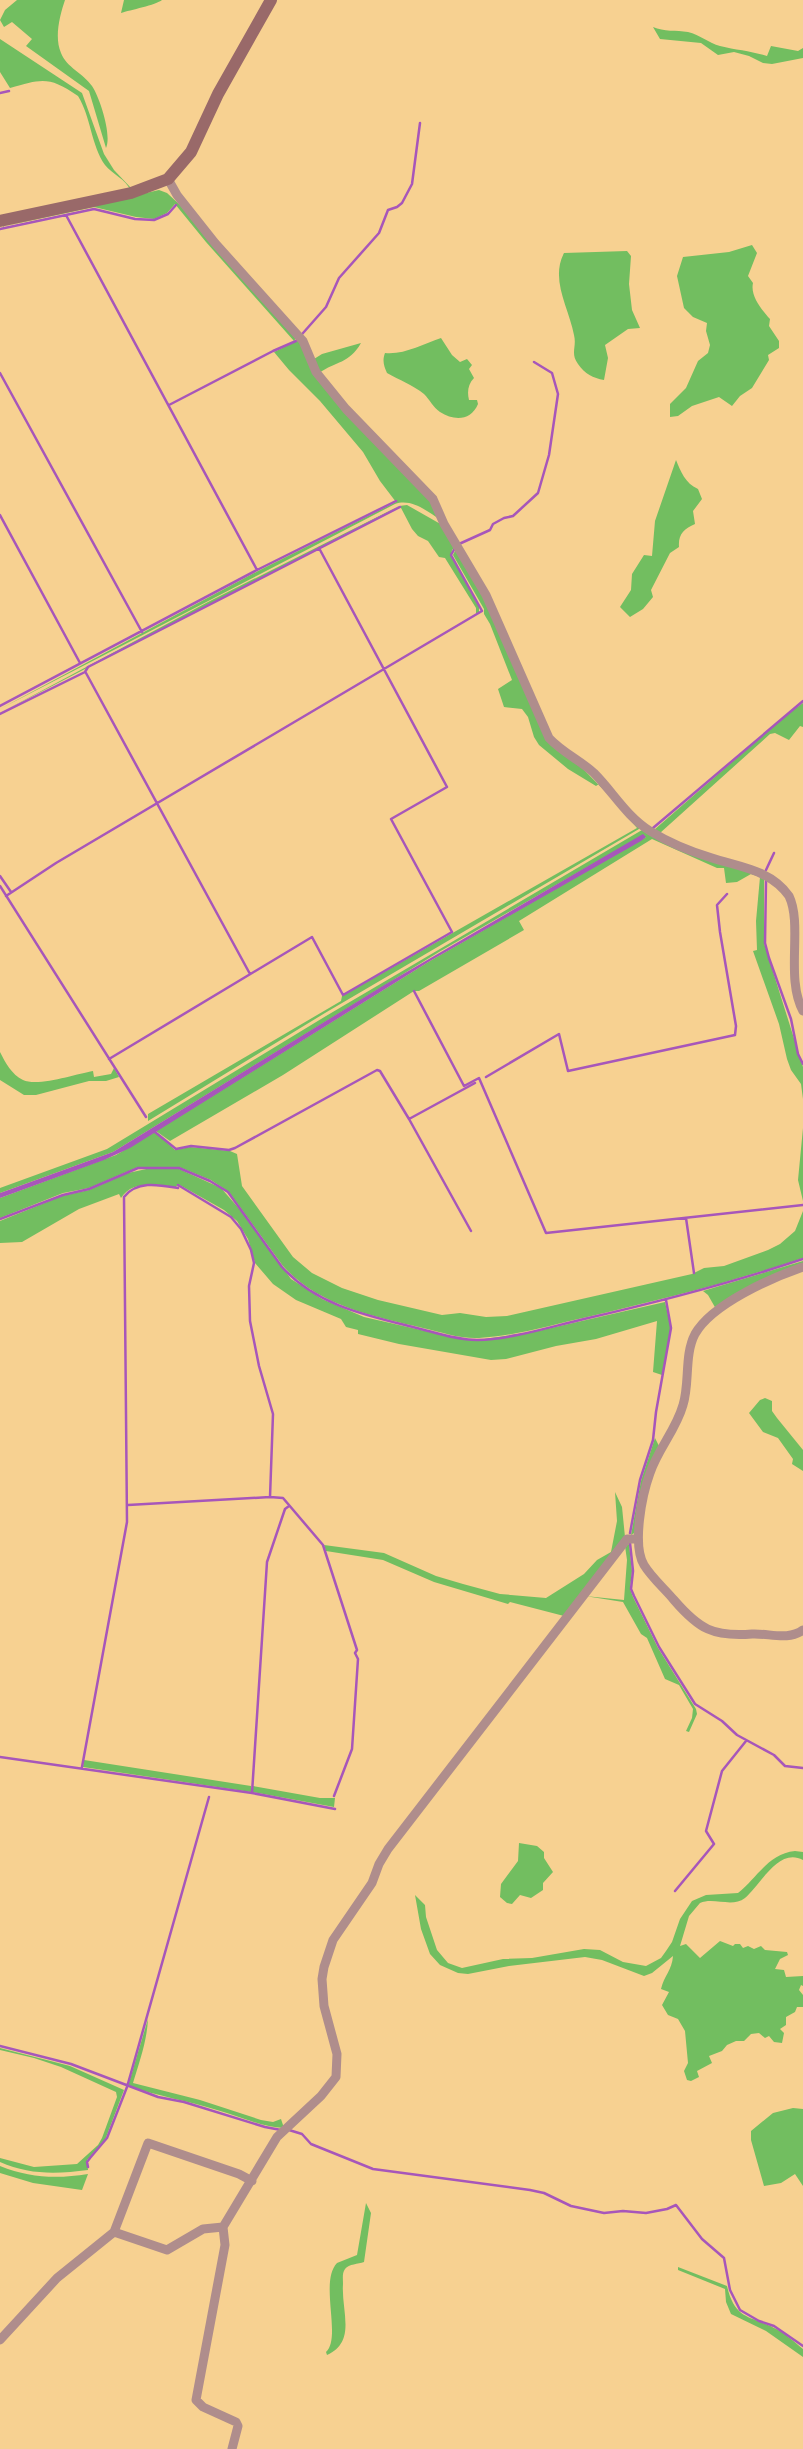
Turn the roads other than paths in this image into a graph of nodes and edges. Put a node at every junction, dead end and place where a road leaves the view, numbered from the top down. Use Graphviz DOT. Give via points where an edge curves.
graph roads {
  1 [pos="271,0"];
  2 [pos="168,179"];
  3 [pos="0,221"];
  4 [pos="803,1011"];
  5 [pos="803,1267"];
  6 [pos="637,1540"];
  7 [pos="803,1630"];
  8 [pos="252,2181"];
  9 [pos="224,2227"];
  10 [pos="114,2232"];
  11 [pos="0,2340"];
  12 [pos="232,2449"];
  1 -- 2 [label="street" via="218,94 191,152"];
  2 -- 3 [label="street" via="131,193"];
  2 -- 4 [label="street" via="177,196 215,242 303,341 316,372 346,410 433,499 486,595 549,738 595,775 648,830 698,853 766,875 789,895 797,915 797,993"];
  5 -- 6 [label="street" via="771,1278 741,1295 715,1314 695,1335 684,1405 650,1474"];
  6 -- 7 [label="street" via="644,1565 701,1627 731,1635 788,1636"];
  6 -- 8 [label="street" via="627,1539 548,1639 388,1849 372,1883 341,1926 328,1952 322,1979 324,2006 338,2054 336,2077 278,2137"];
  8 -- 9 [label="street"];
  8 -- 10 [label="street" via="148,2143"];
  9 -- 10 [label="street" via="203,2229 167,2250"];
  9 -- 12 [label="street" via="224,2245 196,2400 203,2407 236,2422 238,2426"];
  10 -- 11 [label="street" via="57,2278"];
}
